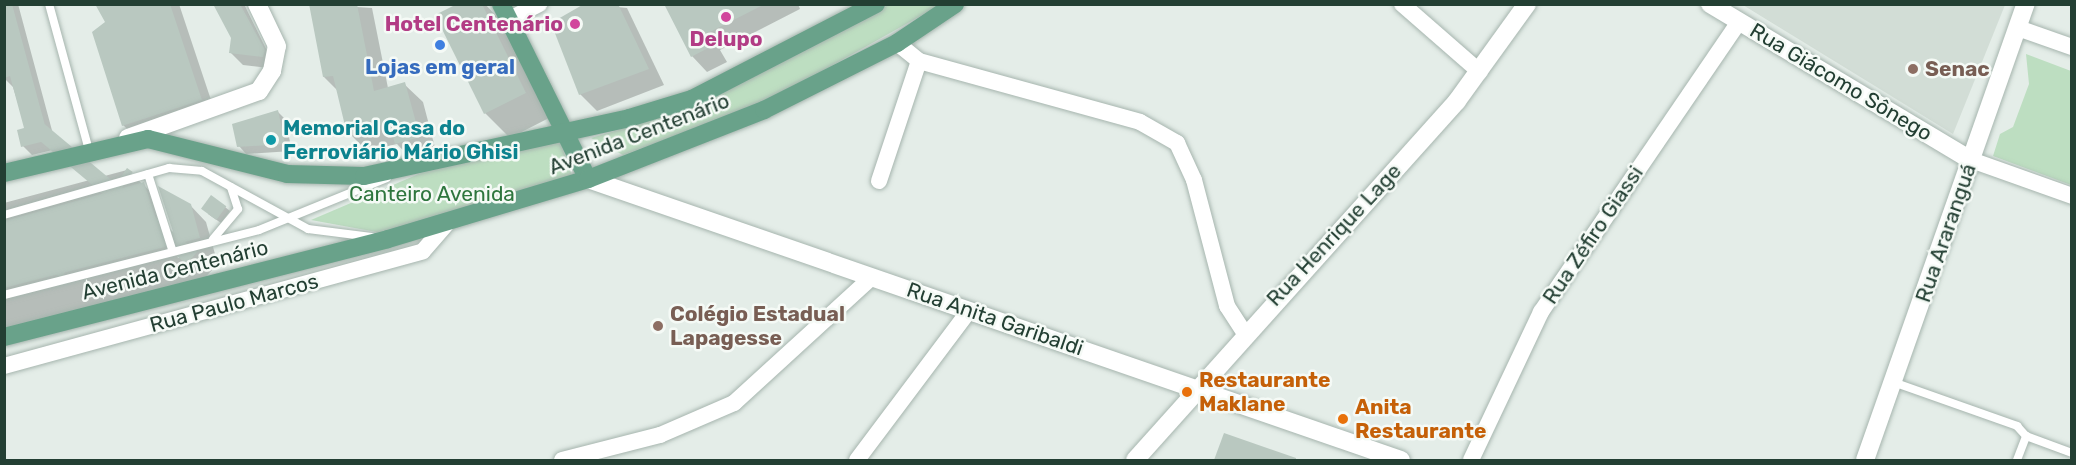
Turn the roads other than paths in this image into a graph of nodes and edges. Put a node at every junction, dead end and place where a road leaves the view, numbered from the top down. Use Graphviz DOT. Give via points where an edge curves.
graph roads {
  1 [pos="49,4"];
  2 [pos="257,4"];
  3 [pos="539,4"];
  4 [pos="876,4"];
  5 [pos="955,4"];
  6 [pos="1402,4"];
  7 [pos="1527,4"];
  8 [pos="1710,4"];
  9 [pos="2026,4"];
  10 [pos="504,12"];
  11 [pos="1739,22"];
  12 [pos="2018,28"];
  13 [pos="897,43"];
  14 [pos="2072,46"];
  15 [pos="919,61"];
  16 [pos="1480,72"];
  17 [pos="566,132"];
  18 [pos="111,144"];
  19 [pos="89,150"];
  20 [pos="1971,160"];
  21 [pos="429,163"];
  22 [pos="4,172"];
  23 [pos="148,174"];
  24 [pos="588,178"];
  25 [pos="879,180"];
  26 [pos="231,187"];
  27 [pos="2072,196"];
  28 [pos="4,215"];
  29 [pos="450,220"];
  30 [pos="287,221"];
  31 [pos="213,239"];
  32 [pos="388,239"];
  33 [pos="172,249"];
  34 [pos="872,277"];
  35 [pos="4,295"];
  36 [pos="969,310"];
  37 [pos="1244,332"];
  38 [pos="4,337"];
  39 [pos="4,366"];
  40 [pos="1893,381"];
  41 [pos="1199,390"];
  42 [pos="2026,436"];
  43 [pos="2072,453"];
  44 [pos="562,460"];
  45 [pos="857,460"];
  46 [pos="1135,460"];
  47 [pos="1401,460"];
  48 [pos="1471,460"];
  49 [pos="1865,460"];
  50 [pos="2017,460"];
  1 -- 19 [label="lane"];
  2 -- 18 [label="main road" via="277,46 272,71 260,92"];
  3 -- 10 [label="street"];
  4 -- 17 [label="main road, Avenida Centenário" via="692,99"];
  5 -- 13 [label="main road, Avenida Centenário"];
  6 -- 16 [label="street"];
  7 -- 16 [label="main road, Rua Henrique Lage"];
  8 -- 11 [label="main road, Rua Giácomo Sônego"];
  9 -- 12 [label="main road, Rua Araranguá"];
  10 -- 17 [label="main road"];
  11 -- 20 [label="main road, Rua Giácomo Sônego"];
  11 -- 48 [label="street, Rua Zéfiro Giassi" via="1541,312"];
  12 -- 14 [label="street"];
  12 -- 20 [label="main road, Rua Araranguá"];
  13 -- 15 [label="street"];
  13 -- 24 [label="main road, Avenida Centenário" via="764,110"];
  15 -- 25 [label="street"];
  15 -- 37 [label="street" via="1140,122 1177,143 1194,180 1227,306"];
  16 -- 37 [label="main road, Rua Henrique Lage"];
  17 -- 21 [label="main road, Avenida Centenário"];
  17 -- 24 [label="main road"];
  18 -- 19 [label="main road, Avenida Centenário"];
  18 -- 21 [label="main road, Avenida Centenário" via="170,141 312,178 363,176"];
  19 -- 22 [label="main road, Avenida Centenário"];
  20 -- 27 [label="street"];
  20 -- 40 [label="main road, Rua Araranguá"];
  21 -- 30 [label="lane"];
  23 -- 26 [label="lane" via="169,168 202,171"];
  23 -- 28 [label="lane"];
  23 -- 33 [label="lane"];
  24 -- 29 [label="main road, Avenida Centenário"];
  24 -- 34 [label="main road, Rua Anita Garibaldi"];
  26 -- 30 [label="lane"];
  26 -- 31 [label="lane" via="238,209"];
  29 -- 32 [label="main road, Avenida Centenário"];
  29 -- 39 [label="street, Rua Paulo Marcos" via="423,251"];
  30 -- 31 [label="lane"];
  30 -- 32 [label="lane" via="329,234"];
  31 -- 33 [label="lane"];
  32 -- 38 [label="main road, Avenida Centenário"];
  33 -- 35 [label="lane"];
  34 -- 36 [label="main road, Rua Anita Garibaldi"];
  34 -- 44 [label="street" via="734,403 660,435"];
  36 -- 41 [label="main road, Rua Anita Garibaldi"];
  36 -- 45 [label="street"];
  37 -- 41 [label="main road, Rua Henrique Lage"];
  40 -- 42 [label="lane" via="2017,426"];
  40 -- 49 [label="main road, Rua Araranguá"];
  41 -- 46 [label="main road, Rua Henrique Lage"];
  41 -- 47 [label="main road, Rua Anita Garibaldi"];
  42 -- 43 [label="lane"];
  42 -- 50 [label="lane"];
}
